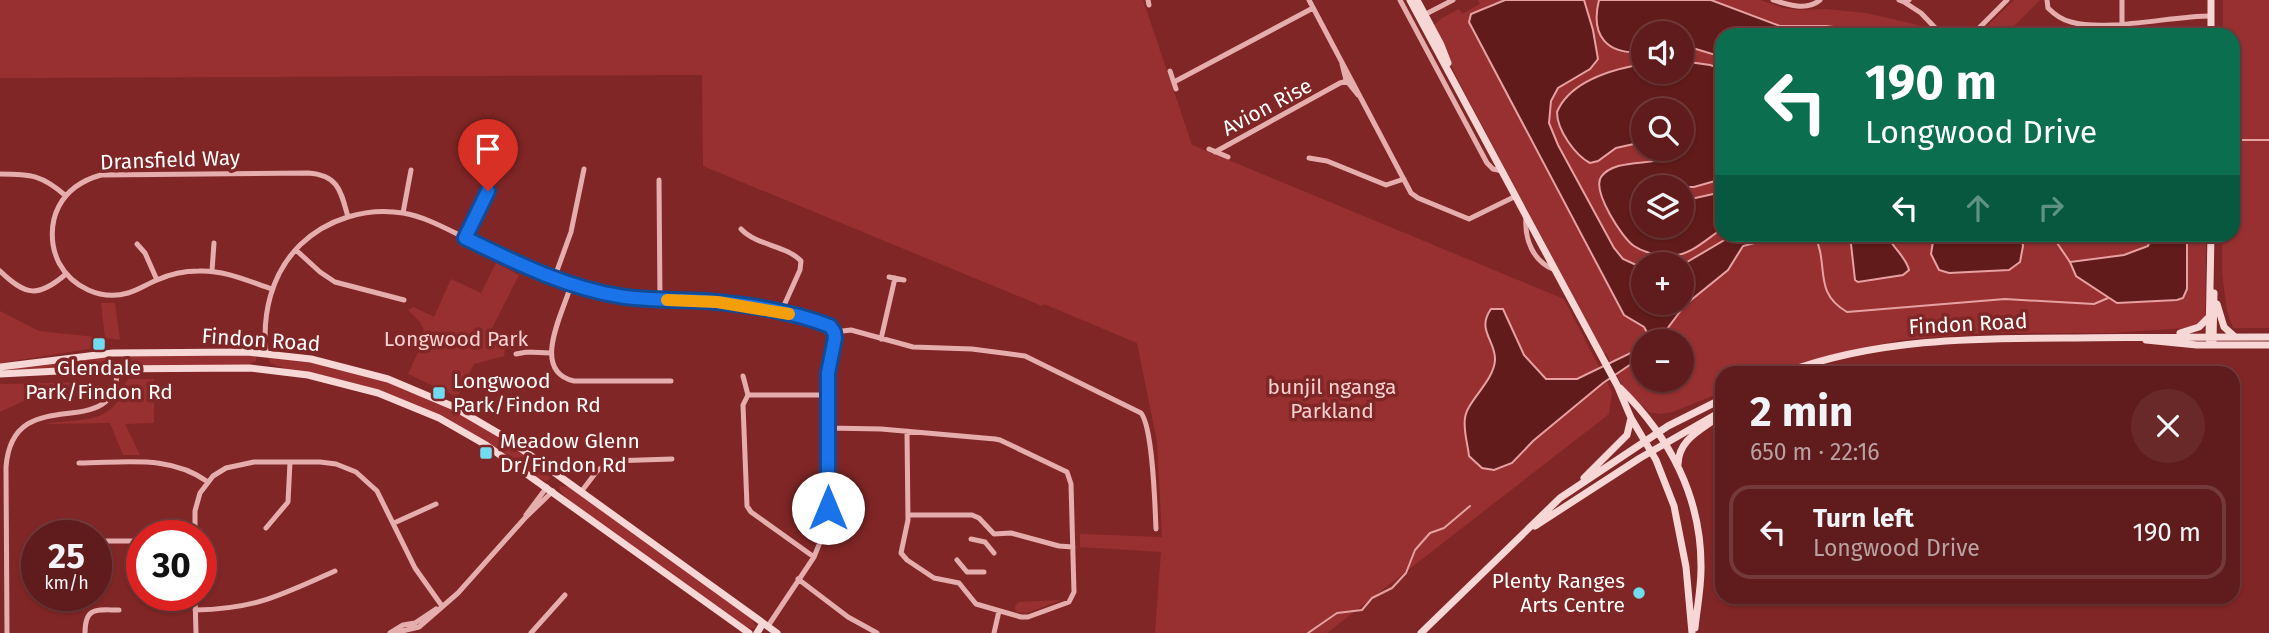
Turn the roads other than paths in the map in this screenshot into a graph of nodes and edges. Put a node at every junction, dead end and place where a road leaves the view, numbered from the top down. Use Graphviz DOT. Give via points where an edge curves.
graph roads {
  1 [pos="1400,0"];
  2 [pos="1410,0"];
  3 [pos="1417,0"];
  4 [pos="1453,0"];
  5 [pos="1773,0"];
  6 [pos="1820,0"];
  7 [pos="2007,0"];
  8 [pos="2122,0"];
  9 [pos="2211,0"];
  10 [pos="1906,1"];
  11 [pos="2047,1"];
  12 [pos="1312,3"];
  13 [pos="1422,16"];
  14 [pos="2211,16"];
  15 [pos="2122,23"];
  16 [pos="1935,28"];
  17 [pos="1978,28"];
  18 [pos="2211,28"];
  19 [pos="1170,71"];
  20 [pos="1348,81"];
  21 [pos="1174,82"];
  22 [pos="1176,89"];
  23 [pos="1228,157"];
  24 [pos="1309,158"];
  25 [pos="584,169"];
  26 [pos="411,170"];
  27 [pos="498,170"];
  28 [pos="1503,171"];
  29 [pos="0,174"];
  30 [pos="1404,179"];
  31 [pos="659,180"];
  32 [pos="66,196"];
  33 [pos="1516,196"];
  34 [pos="404,213"];
  35 [pos="348,217"];
  36 [pos="741,229"];
  37 [pos="465,238"];
  38 [pos="2211,242"];
  39 [pos="215,243"];
  40 [pos="137,244"];
  41 [pos="296,250"];
  42 [pos="2211,264"];
  43 [pos="0,271"];
  44 [pos="212,271"];
  45 [pos="66,274"];
  46 [pos="554,279"];
  47 [pos="157,280"];
  48 [pos="904,280"];
  49 [pos="571,285"];
  50 [pos="272,289"];
  51 [pos="2213,290"];
  52 [pos="404,300"];
  53 [pos="660,300"];
  54 [pos="781,312"];
  55 [pos="2208,318"];
  56 [pos="834,332"];
  57 [pos="2155,336"];
  58 [pos="2128,337"];
  59 [pos="2211,337"];
  60 [pos="2236,337"];
  61 [pos="2269,337"];
  62 [pos="881,338"];
  63 [pos="2269,345"];
  64 [pos="2211,346"];
  65 [pos="116,352"];
  66 [pos="263,353"];
  67 [pos="551,353"];
  68 [pos="516,354"];
  69 [pos="1812,365"];
  70 [pos="1808,366"];
  71 [pos="0,368"];
  72 [pos="117,369"];
  73 [pos="262,369"];
  74 [pos="0,374"];
  75 [pos="743,376"];
  76 [pos="671,381"];
  77 [pos="1616,385"];
  78 [pos="748,395"];
  79 [pos="828,396"];
  80 [pos="1715,403"];
  81 [pos="1715,416"];
  82 [pos="1715,417"];
  83 [pos="1631,418"];
  84 [pos="828,428"];
  85 [pos="907,431"];
  86 [pos="1658,433"];
  87 [pos="1645,442"];
  88 [pos="1665,442"];
  89 [pos="1651,451"];
  90 [pos="672,459"];
  91 [pos="290,462"];
  92 [pos="79,463"];
  93 [pos="1678,464"];
  94 [pos="559,476"];
  95 [pos="208,482"];
  96 [pos="1574,488"];
  97 [pos="550,489"];
  98 [pos="581,492"];
  99 [pos="436,504"];
  100 [pos="908,515"];
  101 [pos="196,520"];
  102 [pos="394,523"];
  103 [pos="266,528"];
  104 [pos="1156,529"];
  105 [pos="3,530"];
  106 [pos="991,532"];
  107 [pos="1520,536"];
  108 [pos="971,540"];
  109 [pos="985,542"];
  110 [pos="1073,547"];
  111 [pos="994,553"];
  112 [pos="814,557"];
  113 [pos="957,560"];
  114 [pos="335,570"];
  115 [pos="967,572"];
  116 [pos="984,572"];
  117 [pos="798,579"];
  118 [pos="959,583"];
  119 [pos="565,595"];
  120 [pos="3,606"];
  121 [pos="442,606"];
  122 [pos="217,609"];
  123 [pos="119,610"];
  124 [pos="195,611"];
  125 [pos="999,611"];
  126 [pos="764,627"];
  127 [pos="418,629"];
  128 [pos="7,633"];
  129 [pos="85,633"];
  130 [pos="196,633"];
  131 [pos="392,633"];
  132 [pos="531,633"];
  133 [pos="749,633"];
  134 [pos="757,633"];
  135 [pos="778,633"];
  136 [pos="877,633"];
  137 [pos="994,633"];
  138 [pos="1421,633"];
  139 [pos="1694,633"];
  1 -- 28 [label="street" via="1487,163"];
  2 -- 13 [label="street"];
  3 -- 13 [label="street"];
  4 -- 13 [label="street"];
  5 -- 6 [label="street" via="1793,6"];
  7 -- 17 [label="street"];
  8 -- 15 [label="street"];
  9 -- 14 [label="street"];
  10 -- 16 [label="street"];
  11 -- 15 [label="street" via="2054,14 2070,22"];
  12 -- 20 [label="street"];
  12 -- 21 [label="street"];
  13 -- 28 [label="street"];
  14 -- 15 [label="street"];
  14 -- 18 [label="street"];
  19 -- 21 [label="street"];
  20 -- 23 [label="street, Avion Rise" via="1212,150"];
  20 -- 30 [label="street"];
  21 -- 22 [label="street"];
  24 -- 30 [label="street" via="1386,185"];
  25 -- 46 [label="street" via="571,232"];
  26 -- 34 [label="street"];
  27 -- 37 [label="street"];
  28 -- 33 [label="street"];
  29 -- 32 [label="street" via="37,176"];
  30 -- 33 [label="street" via="1415,197 1467,218"];
  31 -- 53 [label="street"];
  32 -- 35 [label="street, Dransfield Way" via="86,180 109,174 317,173 339,189"];
  32 -- 45 [label="street" via="56,212 52,236"];
  33 -- 77 [label="street"];
  34 -- 35 [label="street"];
  34 -- 37 [label="street"];
  35 -- 41 [label="street" via="326,226"];
  36 -- 54 [label="street" via="801,261"];
  37 -- 46 [label="street"];
  38 -- 42 [label="street"];
  39 -- 44 [label="street"];
  40 -- 47 [label="street"];
  41 -- 50 [label="street"];
  41 -- 52 [label="street" via="335,282"];
  42 -- 51 [label="street"];
  42 -- 55 [label="street"];
  43 -- 45 [label="street" via="30,291 50,287"];
  44 -- 47 [label="street" via="184,272"];
  44 -- 50 [label="street"];
  45 -- 47 [label="street" via="84,288 109,295 132,292"];
  46 -- 49 [label="street"];
  48 -- 62 [label="street" via="892,277"];
  49 -- 53 [label="street"];
  49 -- 67 [label="street"];
  50 -- 66 [label="street"];
  51 -- 59 [label="street"];
  51 -- 60 [label="street" via="2222,322"];
  53 -- 54 [label="street"];
  54 -- 56 [label="street" via="827,325"];
  55 -- 57 [label="street" via="2194,330"];
  55 -- 59 [label="street"];
  56 -- 62 [label="street" via="851,330"];
  56 -- 79 [label="street"];
  57 -- 58 [label="street, Findon Road"];
  57 -- 59 [label="street, Findon Road"];
  58 -- 64 [label="street, Findon Road"];
  58 -- 69 [label="street, Findon Road" via="1945,340 1877,349"];
  59 -- 60 [label="street, Findon Road"];
  59 -- 64 [label="street"];
  60 -- 61 [label="street, Findon Road"];
  62 -- 104 [label="street" via="913,347 1025,356 1142,414 1150,449"];
  63 -- 64 [label="street, Findon Road"];
  65 -- 66 [label="street, Findon Road"];
  65 -- 71 [label="street, Findon Road"];
  65 -- 72 [label="street"];
  66 -- 73 [label="street"];
  66 -- 94 [label="street, Findon Road" via="330,362 408,386 480,421"];
  67 -- 68 [label="street"];
  67 -- 76 [label="street" via="555,370 569,380"];
  69 -- 70 [label="street, Findon Road"];
  72 -- 73 [label="street, Findon Road"];
  72 -- 74 [label="street, Findon Road"];
  72 -- 105 [label="street" via="114,393 102,406 44,416 27,424 14,438 6,460"];
  73 -- 97 [label="street, Findon Road" via="342,383 417,408 474,437"];
  75 -- 78 [label="street"];
  77 -- 83 [label="street"];
  77 -- 86 [label="street"];
  78 -- 79 [label="street"];
  78 -- 112 [label="street" via="743,405 747,506"];
  79 -- 84 [label="street"];
  80 -- 86 [label="street"];
  81 -- 88 [label="street"];
  82 -- 93 [label="street" via="1685,441"];
  83 -- 87 [label="street"];
  83 -- 96 [label="street" via="1627,435"];
  84 -- 85 [label="street"];
  84 -- 112 [label="street" via="828,518"];
  85 -- 100 [label="street"];
  85 -- 110 [label="street" via="1000,440 1067,472"];
  86 -- 87 [label="street"];
  86 -- 88 [label="street"];
  87 -- 89 [label="street"];
  87 -- 96 [label="street"];
  88 -- 89 [label="street"];
  88 -- 93 [label="street"];
  89 -- 107 [label="street"];
  89 -- 139 [label="street" via="1676,515"];
  90 -- 98 [label="street" via="611,461"];
  91 -- 95 [label="street" via="235,464"];
  91 -- 102 [label="street" via="327,463 356,472 377,491"];
  91 -- 103 [label="street" via="288,502"];
  92 -- 95 [label="street" via="169,463"];
  93 -- 139 [label="street" via="1700,544 1701,586"];
  94 -- 97 [label="street"];
  94 -- 98 [label="street, Findon Road"];
  95 -- 101 [label="street" via="196,504"];
  96 -- 107 [label="street"];
  97 -- 121 [label="street"];
  97 -- 133 [label="street, Findon Road"];
  98 -- 126 [label="street, Findon Road"];
  99 -- 102 [label="street"];
  100 -- 106 [label="street" via="972,515"];
  100 -- 118 [label="street" via="903,557 934,578"];
  102 -- 121 [label="street" via="415,568"];
  105 -- 120 [label="street"];
  106 -- 109 [label="street"];
  106 -- 110 [label="street"];
  107 -- 138 [label="street"];
  108 -- 109 [label="street"];
  109 -- 111 [label="street"];
  110 -- 125 [label="street" via="1074,592 1069,602 1028,617"];
  112 -- 117 [label="street"];
  113 -- 115 [label="street"];
  114 -- 122 [label="street" via="274,599"];
  115 -- 116 [label="street"];
  115 -- 118 [label="street"];
  117 -- 126 [label="street"];
  117 -- 136 [label="street"];
  118 -- 125 [label="street" via="975,604"];
  119 -- 132 [label="street"];
  120 -- 128 [label="street"];
  121 -- 127 [label="street" via="427,613"];
  123 -- 129 [label="street" via="91,612 85,619"];
  124 -- 130 [label="street"];
  125 -- 137 [label="street"];
  126 -- 134 [label="street"];
  126 -- 135 [label="street, Findon Road"];
  127 -- 131 [label="street" via="403,625"];
}
